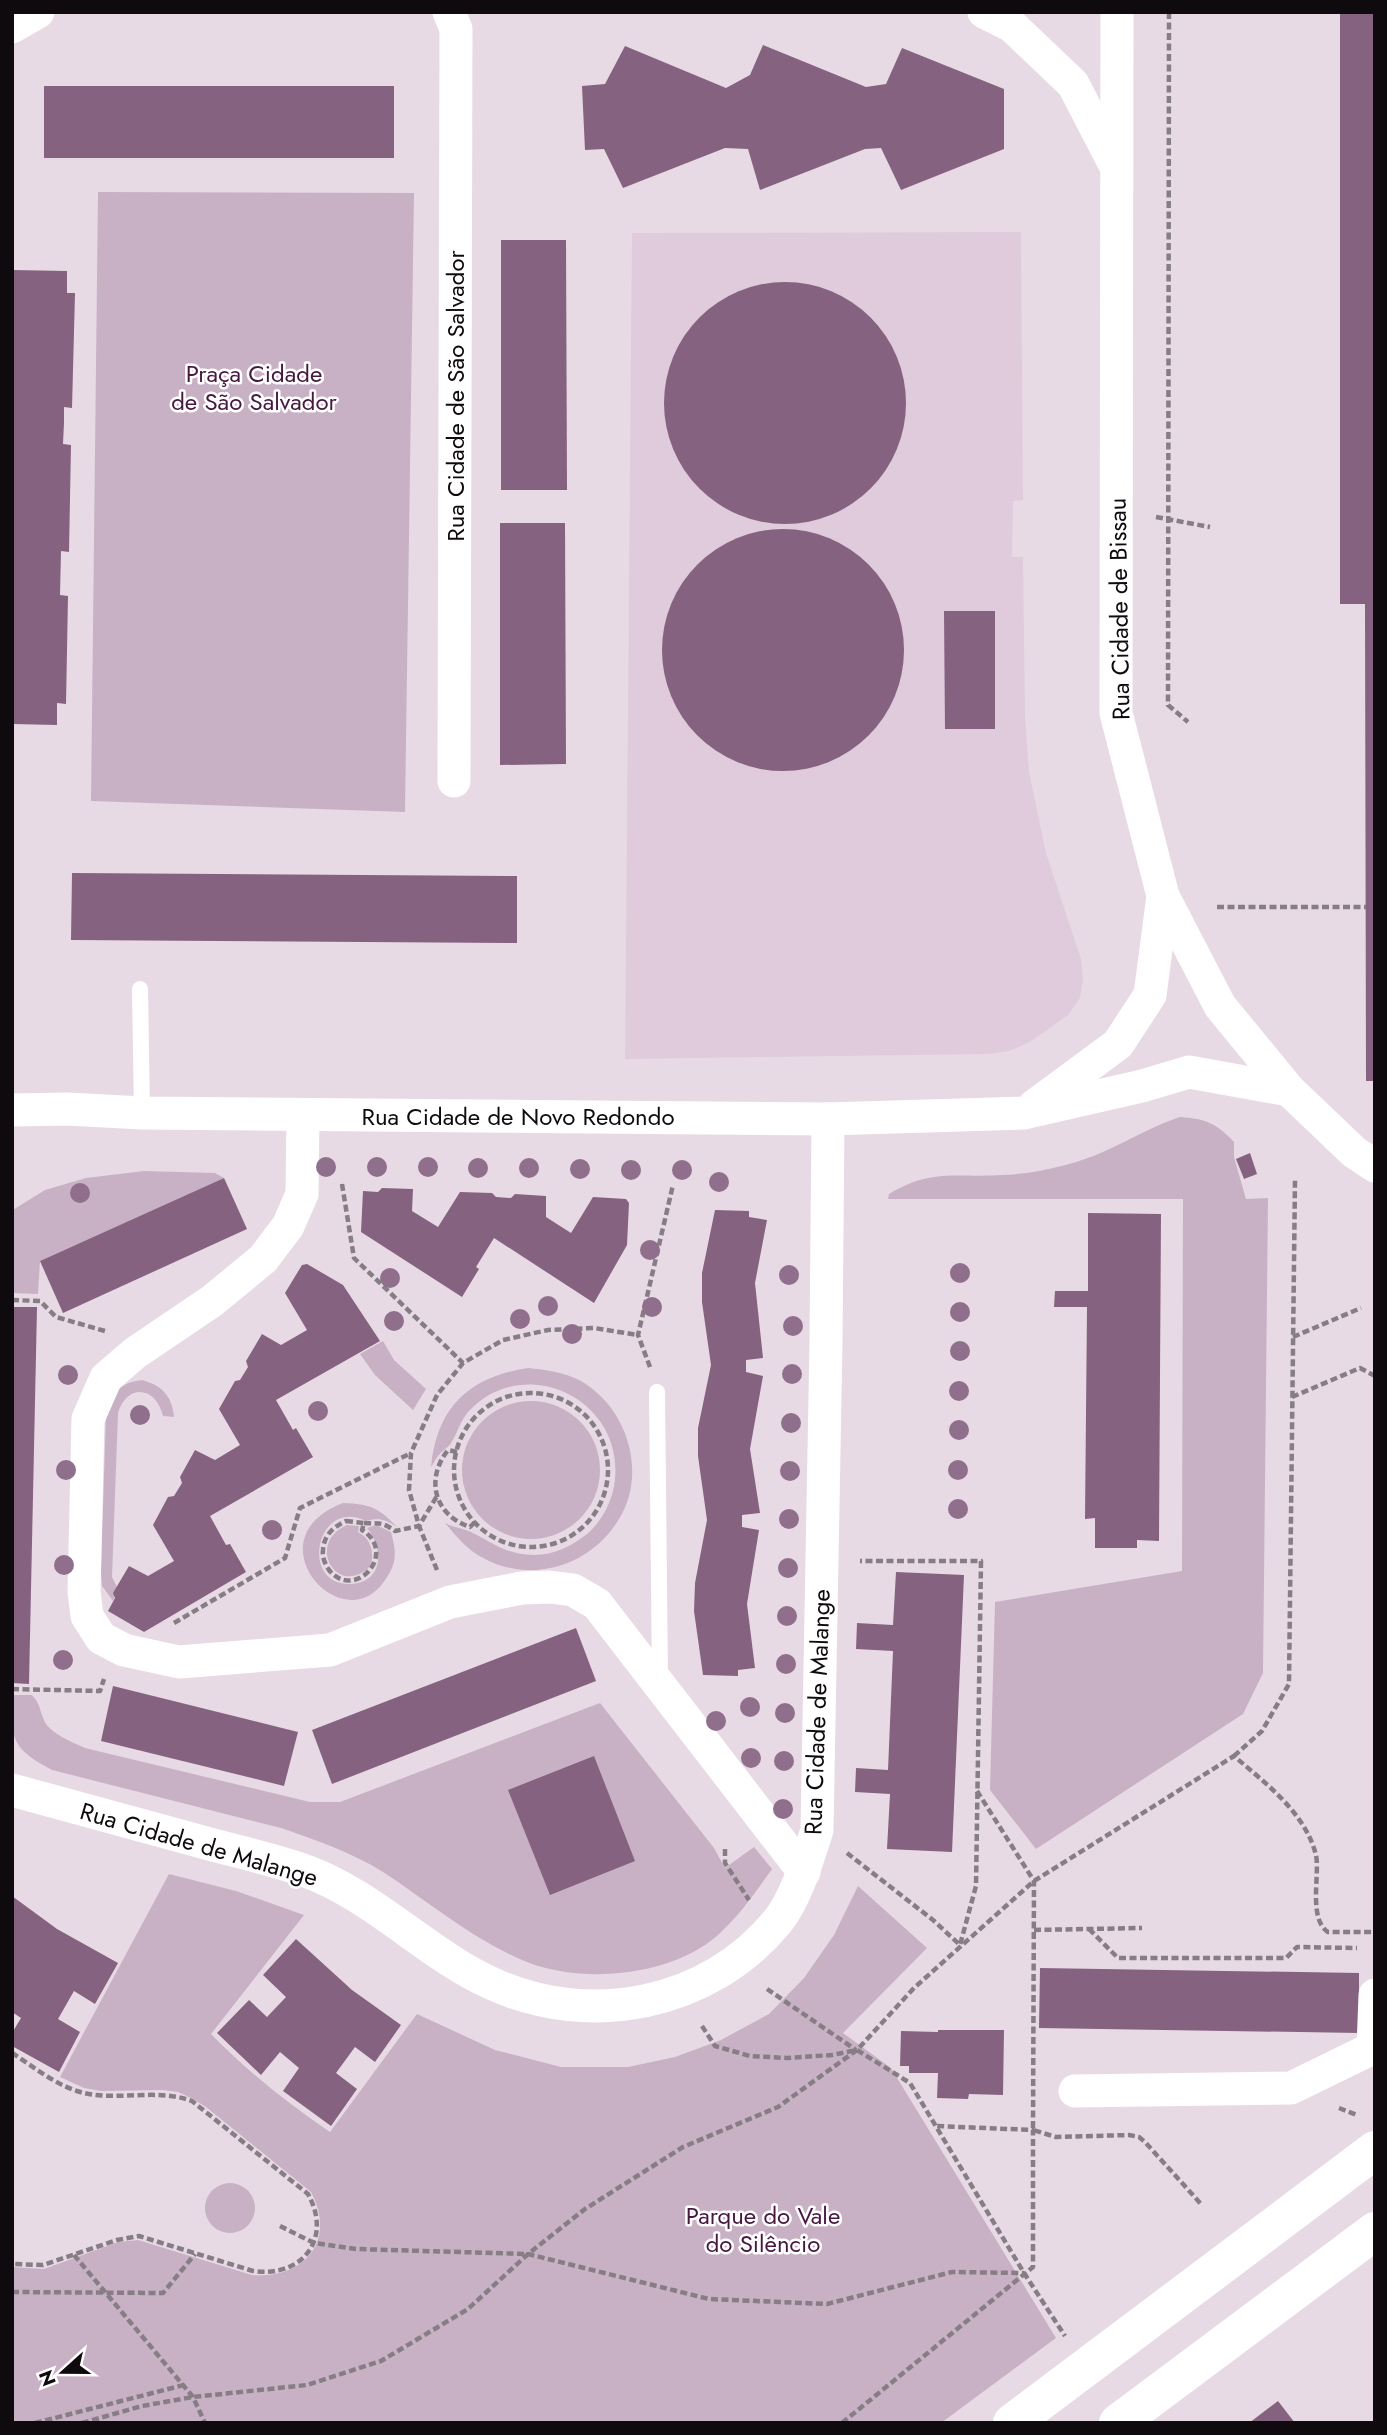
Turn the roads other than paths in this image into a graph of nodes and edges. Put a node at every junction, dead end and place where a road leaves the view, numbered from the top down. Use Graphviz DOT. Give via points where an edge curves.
graph roads {
  1 [pos="38,12"];
  2 [pos="449,12"];
  3 [pos="984,12"];
  4 [pos="1117,12"];
  5 [pos="12,27"];
  6 [pos="1117,168"];
  7 [pos="454,781"];
  8 [pos="1163,896"];
  9 [pos="140,989"];
  10 [pos="1289,1090"];
  11 [pos="12,1110"];
  12 [pos="142,1113"];
  13 [pos="1024,1113"];
  14 [pos="303,1115"];
  15 [pos="828,1119"];
  16 [pos="1375,1166"];
  17 [pos="657,1392"];
  18 [pos="660,1685"];
  19 [pos="12,1790"];
  20 [pos="804,1872"];
  21 [pos="1375,1995"];
  22 [pos="1075,2091"];
  23 [pos="1375,2150"];
  24 [pos="1375,2231"];
  25 [pos="1012,2423"];
  26 [pos="1118,2423"];
  1 -- 5 [label="street"];
  2 -- 7 [label="street, Rua Cidade de São Salvador" via="456,29"];
  3 -- 6 [label="street" via="1012,26 1073,84"];
  4 -- 6 [label="street, Rua Cidade de Bissau"];
  6 -- 8 [label="street, Rua Cidade de Bissau" via="1116,713"];
  8 -- 10 [label="street, Rua Cidade de Bissau" via="1220,1006"];
  8 -- 13 [label="street" via="1150,995 1118,1044"];
  9 -- 12 [label="lane"];
  10 -- 13 [label="street, Rua Cidade de Novo Redondo" via="1189,1072"];
  10 -- 16 [label="street, Rua Cidade de Bissau"];
  11 -- 12 [label="street, Rua Cidade de Novo Redondo"];
  12 -- 14 [label="street, Rua Cidade de Novo Redondo"];
  13 -- 15 [label="street, Rua Cidade de Novo Redondo"];
  14 -- 15 [label="street, Rua Cidade de Novo Redondo"];
  14 -- 18 [label="street" via="302,1194 288,1226 263,1259 106,1378 88,1419 87,1616 101,1638 124,1650 179,1662 330,1650 450,1602 550,1587 573,1590 597,1604"];
  15 -- 20 [label="street, Rua Cidade de Malange" via="817,1830"];
  17 -- 18 [label="lane"];
  18 -- 20 [label="street"];
  19 -- 20 [label="street, Rua Cidade de Malange" via="304,1870 355,1894 493,1984 544,2001 598,2006 635,2003 695,1986 739,1960 779,1921"];
  21 -- 22 [label="street" via="1373,2049 1290,2088"];
  23 -- 25 [label="street"];
  24 -- 26 [label="street"];
}
